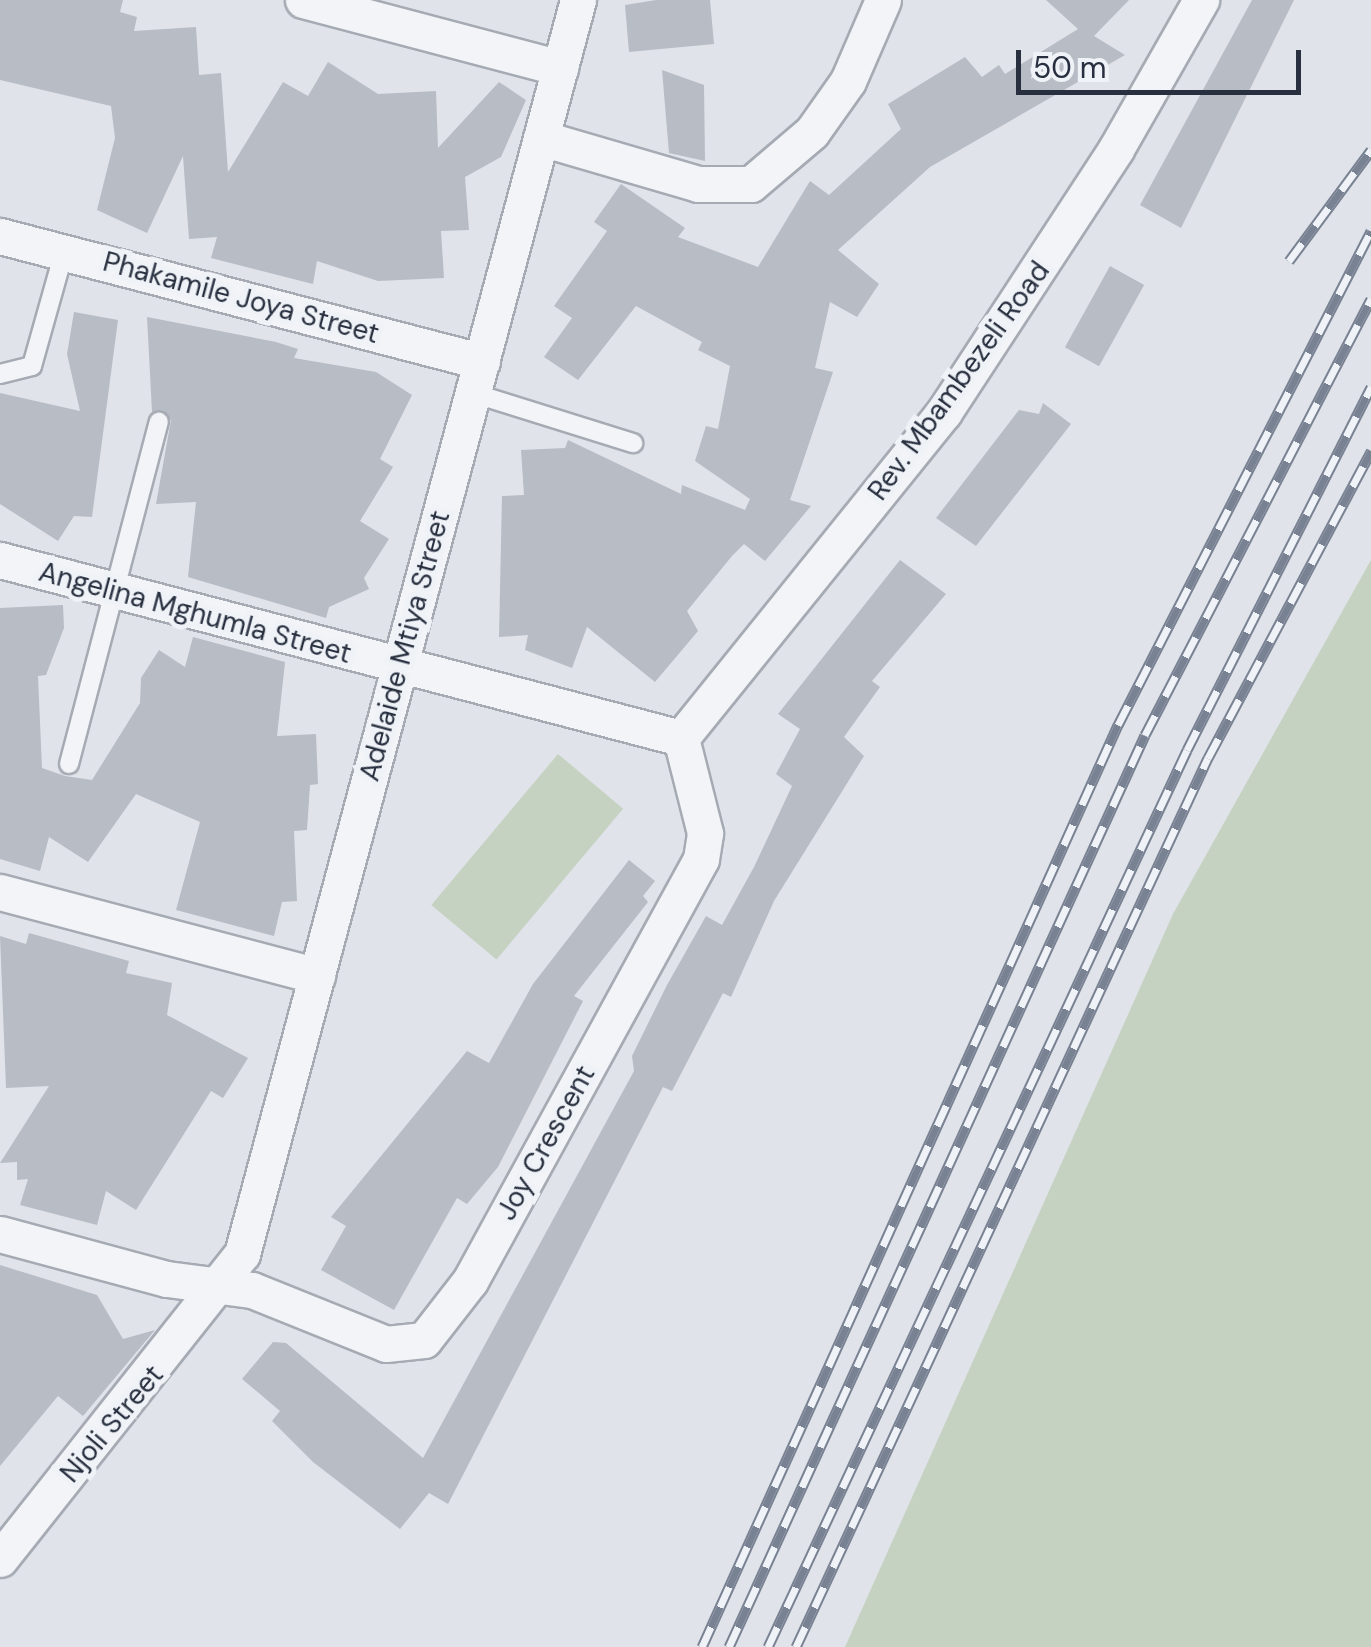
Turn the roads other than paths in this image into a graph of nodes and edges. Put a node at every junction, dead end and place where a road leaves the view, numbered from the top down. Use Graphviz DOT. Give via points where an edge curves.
graph roads {
  1 [pos="303,0"];
  2 [pos="578,0"];
  3 [pos="883,0"];
  4 [pos="1201,0"];
  5 [pos="560,68"];
  6 [pos="541,138"];
  7 [pos="0,236"];
  8 [pos="64,252"];
  9 [pos="0,374"];
  10 [pos="477,377"];
  11 [pos="159,422"];
  12 [pos="632,443"];
  13 [pos="0,560"];
  14 [pos="114,590"];
  15 [pos="399,668"];
  16 [pos="681,738"];
  17 [pos="69,764"];
  18 [pos="0,892"];
  19 [pos="317,976"];
  20 [pos="0,1234"];
  21 [pos="220,1286"];
  22 [pos="0,1559"];
  1 -- 5 [label="street"];
  2 -- 5 [label="street, Adelaide Mtiya Street"];
  3 -- 6 [label="street" via="848,81 812,132 751,184 698,184"];
  4 -- 16 [label="street, Rev. Mbambezeli Road" via="1116,149 944,412"];
  5 -- 6 [label="street, Adelaide Mtiya Street"];
  6 -- 10 [label="street, Adelaide Mtiya Street"];
  7 -- 8 [label="street, Phakamile Joya Street"];
  8 -- 9 [label="lane" via="32,366"];
  8 -- 10 [label="street, Phakamile Joya Street"];
  10 -- 12 [label="lane"];
  10 -- 15 [label="street, Adelaide Mtiya Street"];
  11 -- 14 [label="lane"];
  13 -- 14 [label="street, Angelina Mghumla Street"];
  14 -- 15 [label="street, Angelina Mghumla Street"];
  14 -- 17 [label="lane"];
  15 -- 16 [label="street, Angelina Mghumla Street"];
  15 -- 19 [label="street, Adelaide Mtiya Street"];
  16 -- 21 [label="street, Joy Crescent" via="705,833 701,859 440,1326 424,1340 386,1344"];
  18 -- 19 [label="street"];
  19 -- 21 [label="street, Adelaide Mtiya Street" via="242,1254"];
  20 -- 21 [label="street, Joy Crescent"];
  21 -- 22 [label="street, Njoli Street"];
}
